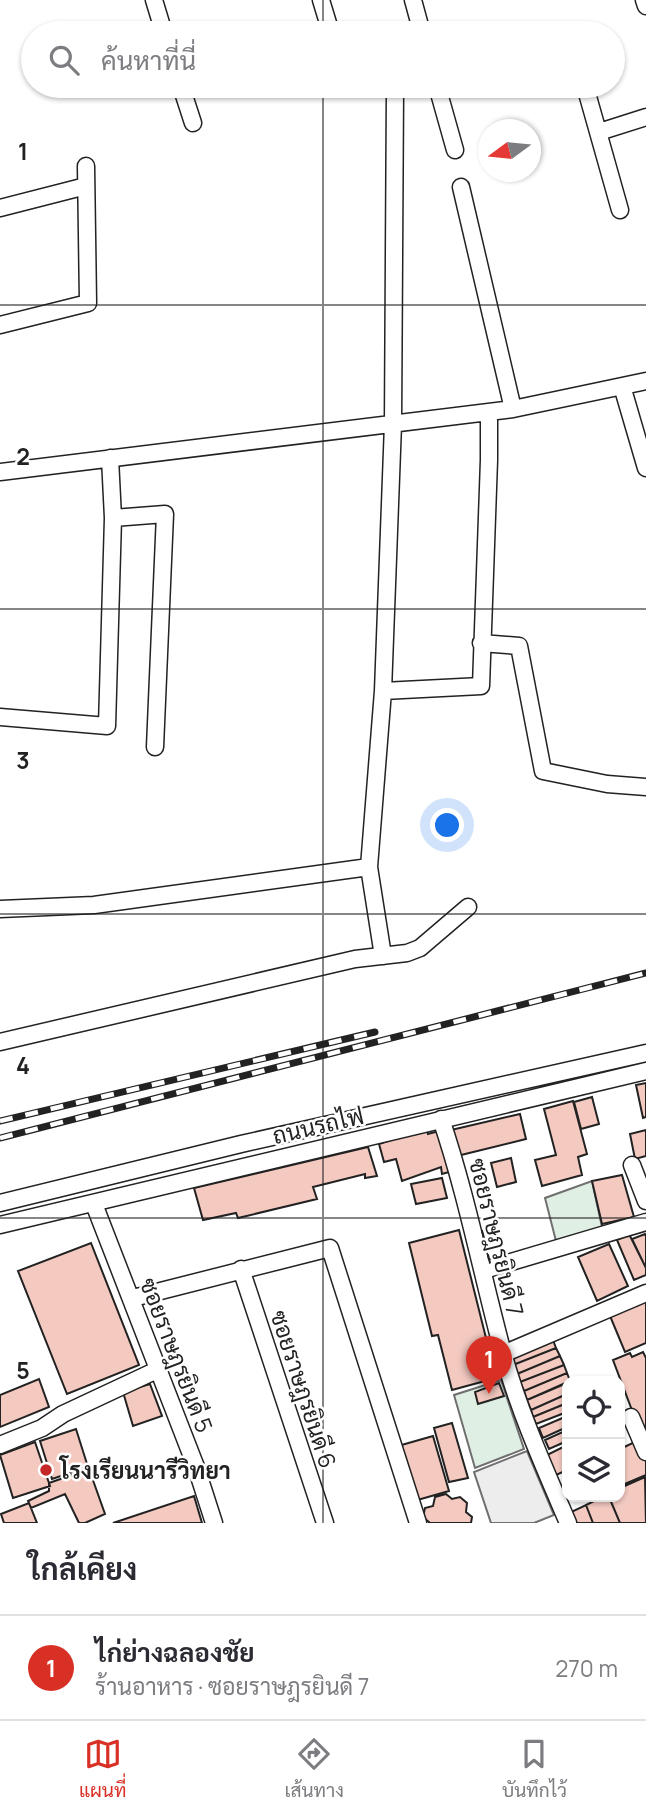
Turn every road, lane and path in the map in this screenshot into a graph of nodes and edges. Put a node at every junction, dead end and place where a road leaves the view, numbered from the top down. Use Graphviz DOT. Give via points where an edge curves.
graph roads {
  1 [pos="153,0"];
  2 [pos="321,0"];
  3 [pos="412,0"];
  4 [pos="644,0"];
  5 [pos="646,6"];
  6 [pos="160,21"];
  7 [pos="327,21"];
  8 [pos="418,21"];
  9 [pos="185,98"];
  10 [pos="395,98"];
  11 [pos="441,98"];
  12 [pos="588,98"];
  13 [pos="646,117"];
  14 [pos="193,123"];
  15 [pos="599,132"];
  16 [pos="455,150"];
  17 [pos="86,166"];
  18 [pos="86,186"];
  19 [pos="461,187"];
  20 [pos="0,208"];
  21 [pos="620,211"];
  22 [pos="0,325"];
  23 [pos="646,381"];
  24 [pos="622,386"];
  25 [pos="513,408"];
  26 [pos="489,411"];
  27 [pos="393,424"];
  28 [pos="110,458"];
  29 [pos="646,468"];
  30 [pos="0,472"];
  31 [pos="113,518"];
  32 [pos="481,643"];
  33 [pos="383,691"];
  34 [pos="0,717"];
  35 [pos="155,747"];
  36 [pos="646,787"];
  37 [pos="369,867"];
  38 [pos="468,907"];
  39 [pos="0,909"];
  40 [pos="383,956"];
  41 [pos="0,1042"];
  42 [pos="646,1053"];
  43 [pos="646,1071"];
  44 [pos="441,1119"];
  45 [pos="241,1144"];
  46 [pos="246,1166"];
  47 [pos="632,1166"];
  48 [pos="646,1201"];
  49 [pos="0,1203"];
  50 [pos="94,1204"];
  51 [pos="646,1222"];
  52 [pos="0,1226"];
  53 [pos="241,1269"];
  54 [pos="484,1270"];
  55 [pos="646,1293"];
  56 [pos="133,1298"];
  57 [pos="503,1354"];
  58 [pos="157,1370"];
  59 [pos="631,1417"];
  60 [pos="0,1445"];
  61 [pos="646,1452"];
  62 [pos="214,1523"];
  63 [pos="325,1523"];
  64 [pos="418,1523"];
  65 [pos="568,1523"];
  1 -- 6 [label="street"];
  2 -- 7 [label="street"];
  3 -- 8 [label="street"];
  4 -- 5 [label="street"];
  9 -- 14 [label="street"];
  10 -- 27 [label="street"];
  11 -- 16 [label="street"];
  12 -- 15 [label="street"];
  13 -- 15 [label="street"];
  15 -- 21 [label="street"];
  17 -- 18 [label="street"];
  18 -- 20 [label="street"];
  18 -- 22 [label="street" via="88,303"];
  19 -- 25 [label="street"];
  23 -- 24 [label="street"];
  24 -- 25 [label="street"];
  24 -- 29 [label="street"];
  25 -- 26 [label="street"];
  26 -- 27 [label="street"];
  26 -- 32 [label="street"];
  27 -- 28 [label="street"];
  27 -- 33 [label="street"];
  28 -- 30 [label="street"];
  28 -- 31 [label="street"];
  31 -- 34 [label="street" via="107,726"];
  31 -- 35 [label="street" via="165,514"];
  32 -- 33 [label="street" via="481,687"];
  32 -- 36 [label="street" via="519,646 544,772"];
  33 -- 37 [label="street"];
  37 -- 39 [label="street" via="94,905"];
  37 -- 40 [label="street"];
  38 -- 40 [label="street" via="420,947"];
  40 -- 41 [label="street"];
  42 -- 45 [label="street, ถนนรถไฟ"];
  43 -- 44 [label="street, ถนนรถไฟ"];
  44 -- 46 [label="street, ถนนรถไฟ"];
  44 -- 54 [label="street, ซอยราษฎรยินดี 7"];
  45 -- 46 [label="street"];
  45 -- 49 [label="street, ถนนรถไฟ"];
  46 -- 50 [label="street, ถนนรถไฟ"];
  47 -- 48 [label="street"];
  50 -- 52 [label="street, ถนนรถไฟ"];
  50 -- 56 [label="street, ซอยราษฎรยินดี 5"];
  51 -- 54 [label="street"];
  53 -- 56 [label="street"];
  53 -- 63 [label="street, ซอยราษฎรยินดี 6"];
  53 -- 64 [label="street" via="330,1248"];
  54 -- 57 [label="street, ซอยราษฎรยินดี 7"];
  55 -- 57 [label="street"];
  56 -- 58 [label="street, ซอยราษฎรยินดี 5"];
  57 -- 65 [label="street, ซอยราษฎรยินดี 7"];
  58 -- 60 [label="street"];
  58 -- 62 [label="street, ซอยราษฎรยินดี 5"];
  59 -- 61 [label="street"];
}
